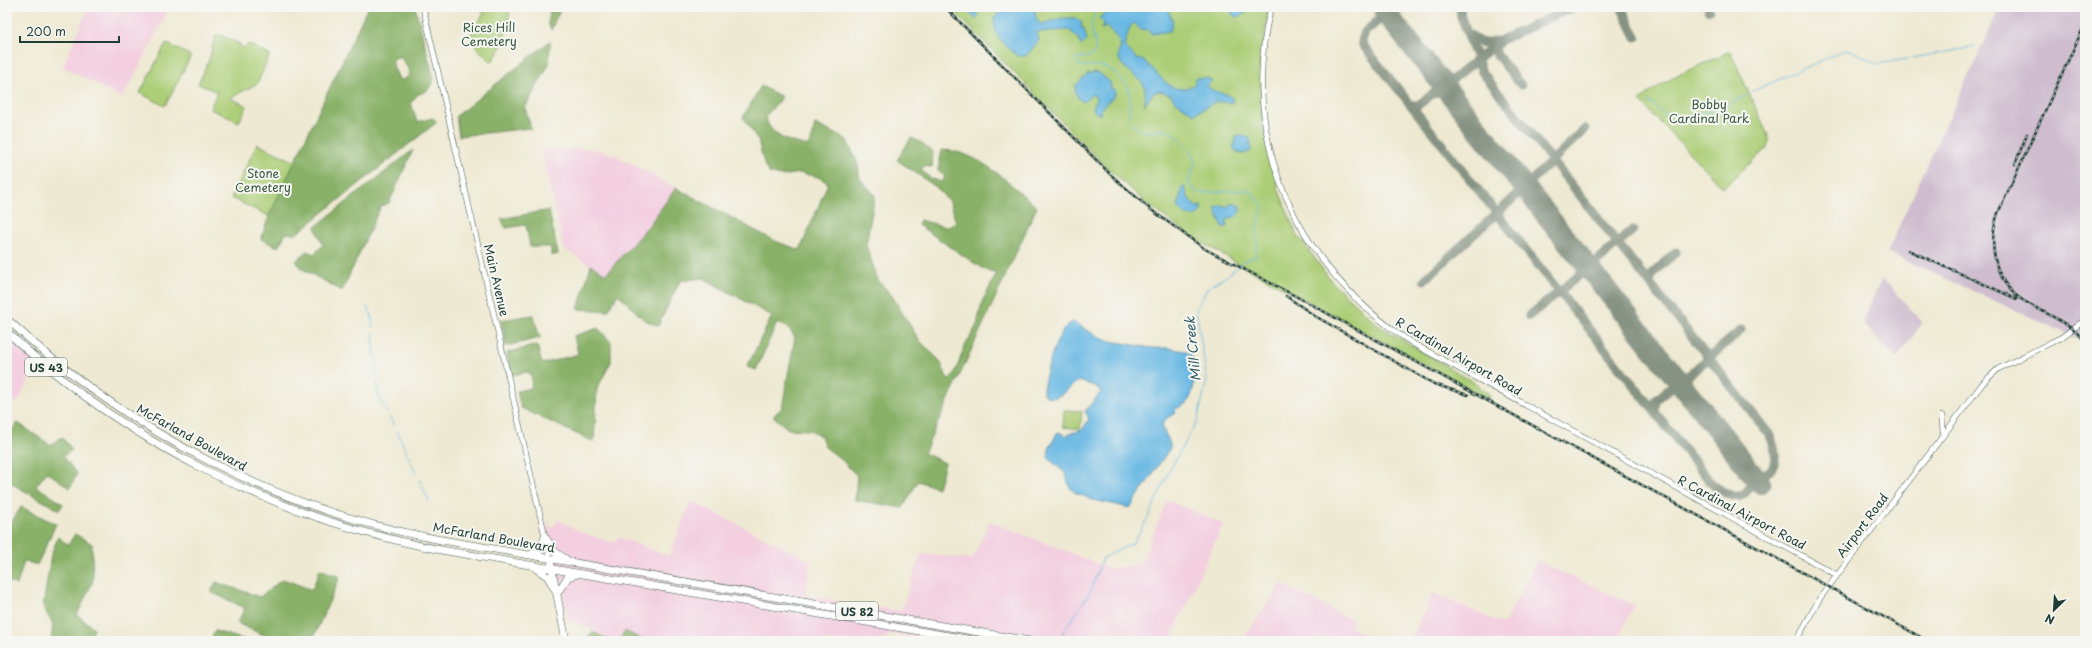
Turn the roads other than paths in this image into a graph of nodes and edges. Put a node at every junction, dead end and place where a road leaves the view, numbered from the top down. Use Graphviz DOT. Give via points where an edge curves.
graph roads {
  1 [pos="423,7"];
  2 [pos="1271,7"];
  3 [pos="7,319"];
  4 [pos="2085,320"];
  5 [pos="7,328"];
  6 [pos="7,332"];
  7 [pos="27,337"];
  8 [pos="1942,416"];
  9 [pos="1944,432"];
  10 [pos="545,537"];
  11 [pos="436,539"];
  12 [pos="402,542"];
  13 [pos="529,555"];
  14 [pos="550,558"];
  15 [pos="570,562"];
  16 [pos="532,565"];
  17 [pos="552,569"];
  18 [pos="580,574"];
  19 [pos="1837,574"];
  20 [pos="557,593"];
  21 [pos="566,641"];
  22 [pos="978,641"];
  23 [pos="1030,641"];
  24 [pos="1796,641"];
  1 -- 10 [label="main road, Main Avenue"];
  2 -- 19 [label="main road, R Cardinal Airport Road" via="1263,74 1265,114 1272,154 1284,192 1301,229 1323,263 1349,294 1415,346"];
  3 -- 7 [label="highway, McFarland Boulevard / US 43"];
  4 -- 9 [label="main road, Airport Road" via="2062,337 1998,369 1983,383"];
  5 -- 7 [label="highway"];
  6 -- 12 [label="highway, McFarland Boulevard / US 43" via="37,360 100,408 191,463 295,510 361,532"];
  7 -- 11 [label="highway, McFarland Boulevard / US 43" via="116,406 180,446 223,468 336,513"];
  8 -- 9 [label="main road"];
  9 -- 19 [label="main road, Airport Road"];
  10 -- 13 [label="highway" via="540,551"];
  10 -- 14 [label="main road, Main Avenue"];
  10 -- 15 [label="highway" via="555,552"];
  11 -- 12 [label="highway" via="432,542 405,539"];
  11 -- 13 [label="highway, McFarland Boulevard / US 43"];
  12 -- 16 [label="highway, McFarland Boulevard / US 43"];
  13 -- 14 [label="highway, McFarland Boulevard / US 43"];
  14 -- 15 [label="highway, McFarland Boulevard / US 82"];
  14 -- 17 [label="highway, US 43"];
  15 -- 23 [label="highway, McFarland Boulevard / US 82"];
  16 -- 17 [label="highway, McFarland Boulevard / US 82"];
  16 -- 20 [label="highway, US 43" via="548,578"];
  17 -- 18 [label="highway, McFarland Boulevard / US 82"];
  17 -- 20 [label="highway, US 43"];
  18 -- 20 [label="highway" via="568,577"];
  18 -- 22 [label="highway, McFarland Boulevard / US 82"];
  19 -- 24 [label="main road, Airport Road" via="1813,608"];
  20 -- 21 [label="highway, US 43"];
}
